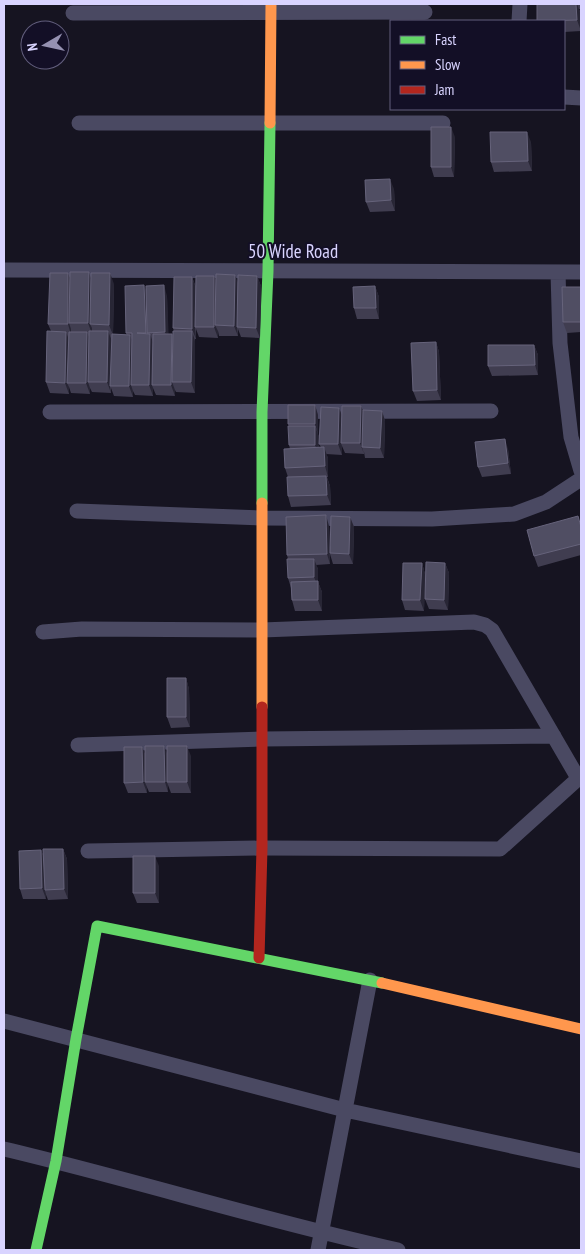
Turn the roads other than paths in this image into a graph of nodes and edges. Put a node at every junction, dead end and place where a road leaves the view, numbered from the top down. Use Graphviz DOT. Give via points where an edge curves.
graph roads {
  1 [pos="520,4"];
  2 [pos="271,8"];
  3 [pos="425,12"];
  4 [pos="73,13"];
  5 [pos="519,20"];
  6 [pos="565,97"];
  7 [pos="581,98"];
  8 [pos="79,123"];
  9 [pos="269,123"];
  10 [pos="443,123"];
  11 [pos="4,270"];
  12 [pos="268,271"];
  13 [pos="558,272"];
  14 [pos="581,272"];
  15 [pos="491,411"];
  16 [pos="50,412"];
  17 [pos="262,412"];
  18 [pos="581,471"];
  19 [pos="581,479"];
  20 [pos="77,511"];
  21 [pos="262,518"];
  22 [pos="262,630"];
  23 [pos="43,632"];
  24 [pos="554,736"];
  25 [pos="262,739"];
  26 [pos="78,746"];
  27 [pos="580,777"];
  28 [pos="262,848"];
  29 [pos="88,851"];
  30 [pos="259,958"];
  31 [pos="370,980"];
  32 [pos="4,1020"];
  33 [pos="581,1029"];
  34 [pos="76,1039"];
  35 [pos="346,1110"];
  36 [pos="4,1149"];
  37 [pos="56,1161"];
  38 [pos="581,1161"];
  39 [pos="322,1234"];
  40 [pos="36,1250"];
  41 [pos="318,1250"];
  42 [pos="398,1250"];
  1 -- 5 [label="street"];
  2 -- 3 [label="street"];
  2 -- 4 [label="street"];
  2 -- 9 [label="street"];
  6 -- 7 [label="street"];
  8 -- 9 [label="street"];
  9 -- 10 [label="street"];
  9 -- 12 [label="street"];
  11 -- 12 [label="street, 50 Wide Road"];
  12 -- 13 [label="street, 50 Wide Road"];
  12 -- 17 [label="street"];
  13 -- 14 [label="street, 50 Wide Road"];
  13 -- 18 [label="street" via="560,343 571,437"];
  15 -- 17 [label="street"];
  16 -- 17 [label="street"];
  17 -- 21 [label="street"];
  19 -- 21 [label="street" via="546,502 514,514 432,520"];
  20 -- 21 [label="street"];
  21 -- 22 [label="street"];
  22 -- 23 [label="street" via="82,628"];
  22 -- 24 [label="street" via="474,622 485,625 492,630"];
  22 -- 25 [label="street"];
  24 -- 25 [label="street"];
  24 -- 27 [label="street"];
  25 -- 26 [label="street"];
  25 -- 28 [label="street"];
  27 -- 28 [label="street" via="500,849"];
  28 -- 29 [label="street"];
  28 -- 30 [label="street"];
  30 -- 31 [label="street"];
  30 -- 34 [label="street" via="97,926"];
  31 -- 33 [label="street"];
  31 -- 35 [label="street"];
  32 -- 34 [label="street"];
  34 -- 35 [label="street"];
  34 -- 37 [label="street"];
  35 -- 38 [label="street"];
  35 -- 39 [label="street"];
  36 -- 37 [label="street"];
  37 -- 39 [label="street"];
  37 -- 40 [label="street"];
  39 -- 41 [label="street"];
  39 -- 42 [label="street"];
}
